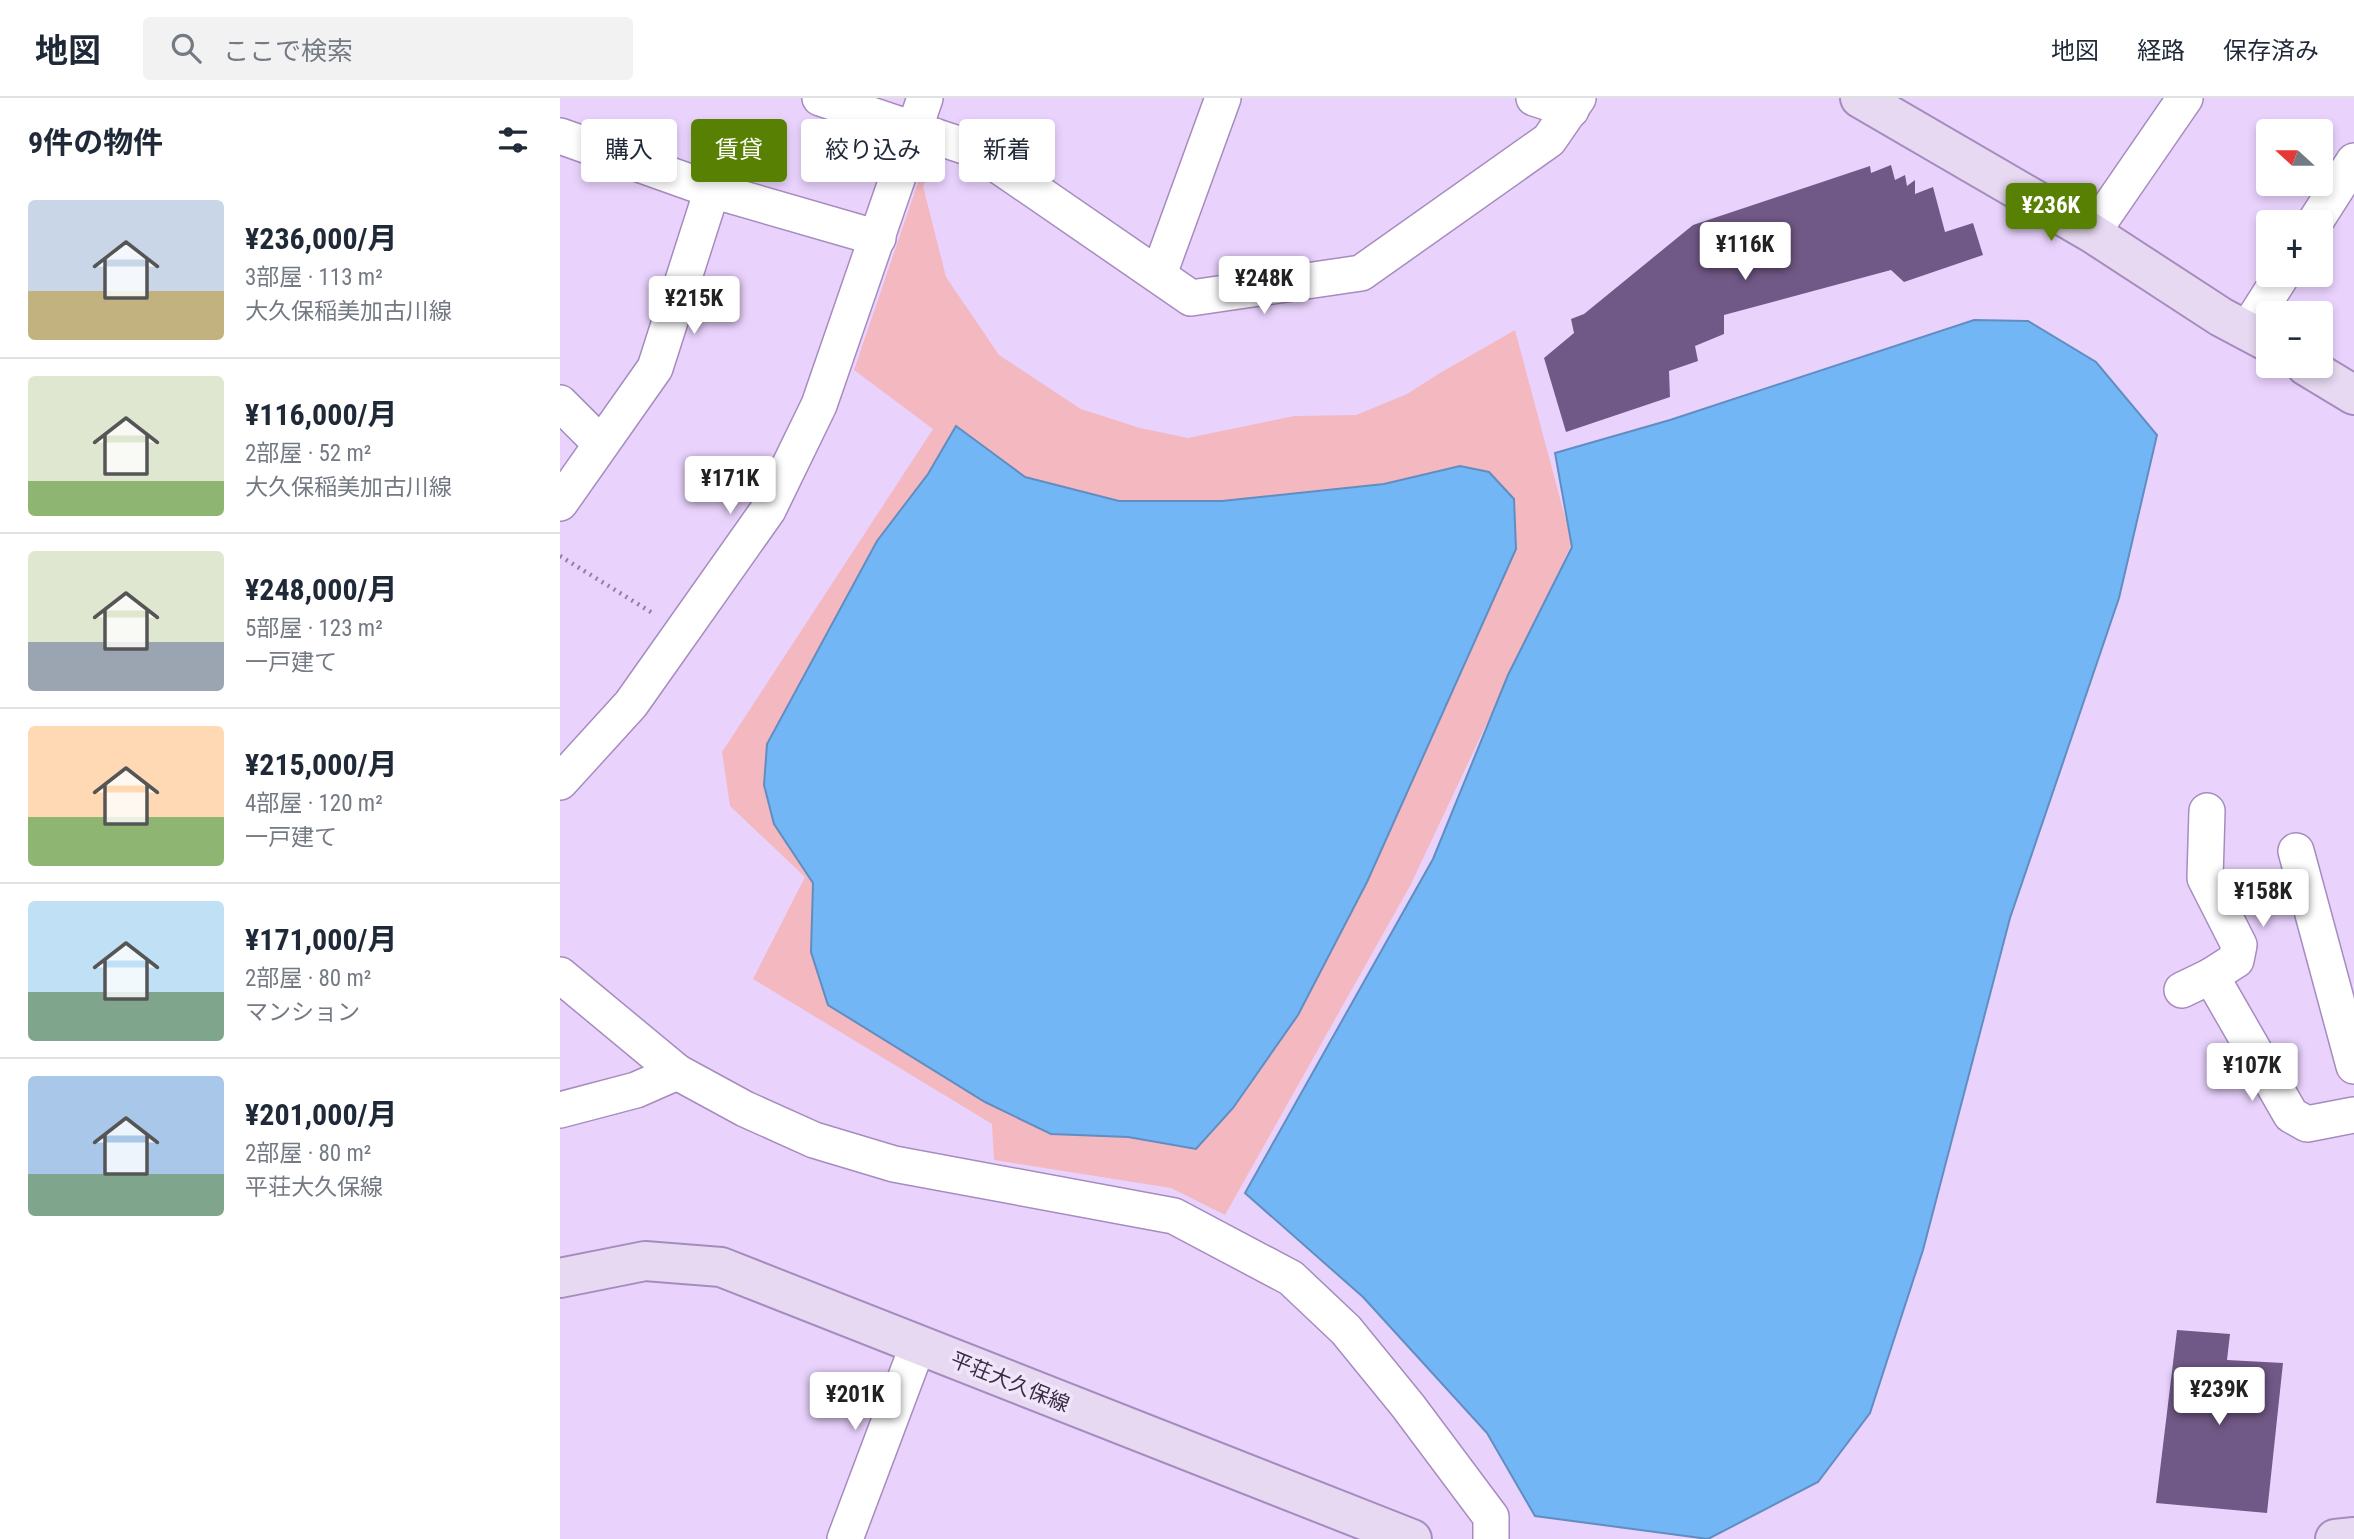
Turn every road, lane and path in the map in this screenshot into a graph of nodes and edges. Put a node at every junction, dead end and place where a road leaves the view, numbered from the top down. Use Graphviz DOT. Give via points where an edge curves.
graph roads {
  1 [pos="820,98"];
  2 [pos="1223,98"];
  3 [pos="1534,98"];
  4 [pos="1860,98"];
  5 [pos="2185,98"];
  6 [pos="1574,104"];
  7 [pos="920,113"];
  8 [pos="560,136"];
  9 [pos="2354,161"];
  10 [pos="712,190"];
  11 [pos="2323,210"];
  12 [pos="2092,233"];
  13 [pos="878,239"];
  14 [pos="1158,274"];
  15 [pos="2256,335"];
  16 [pos="2326,378"];
  17 [pos="2354,395"];
  18 [pos="560,403"];
  19 [pos="601,444"];
  20 [pos="560,503"];
  21 [pos="560,556"];
  22 [pos="683,632"];
  23 [pos="560,782"];
  24 [pos="2207,811"];
  25 [pos="2296,852"];
  26 [pos="560,975"];
  27 [pos="2354,1066"];
  28 [pos="677,1072"];
  29 [pos="560,1110"];
  30 [pos="2354,1115"];
  31 [pos="560,1279"];
  32 [pos="918,1345"];
  33 [pos="2354,1537"];
  34 [pos="1403,1538"];
  35 [pos="845,1539"];
  36 [pos="1491,1539"];
  37 [pos="2334,1539"];
  1 -- 7 [label="street"];
  2 -- 14 [label="street"];
  3 -- 6 [label="street"];
  4 -- 12 [label="main road"];
  5 -- 12 [label="street"];
  6 -- 14 [label="street" via="1549,140 1361,273 1191,298"];
  7 -- 13 [label="street"];
  7 -- 14 [label="street"];
  8 -- 10 [label="street"];
  9 -- 11 [label="street"];
  10 -- 13 [label="street"];
  10 -- 19 [label="street" via="655,368"];
  12 -- 15 [label="main road"];
  13 -- 22 [label="street" via="819,405 768,510"];
  16 -- 17 [label="main road"];
  18 -- 19 [label="street"];
  19 -- 20 [label="street"];
  21 -- 22 [label="path"];
  22 -- 23 [label="street" via="631,704"];
  24 -- 30 [label="street" via="2205,878 2239,945 2236,960 2196,983 2291,1115 2307,1124"];
  25 -- 27 [label="street"];
  26 -- 28 [label="street"];
  28 -- 29 [label="street" via="636,1090"];
  28 -- 36 [label="street" via="814,1140 894,1164 1174,1216 1291,1278 1346,1330 1408,1406 1492,1517"];
  31 -- 32 [label="main road, 平荘大久保線" via="645,1261 721,1267"];
  32 -- 34 [label="main road, 平荘大久保線"];
  32 -- 35 [label="street"];
  33 -- 37 [label="main road"];
}
